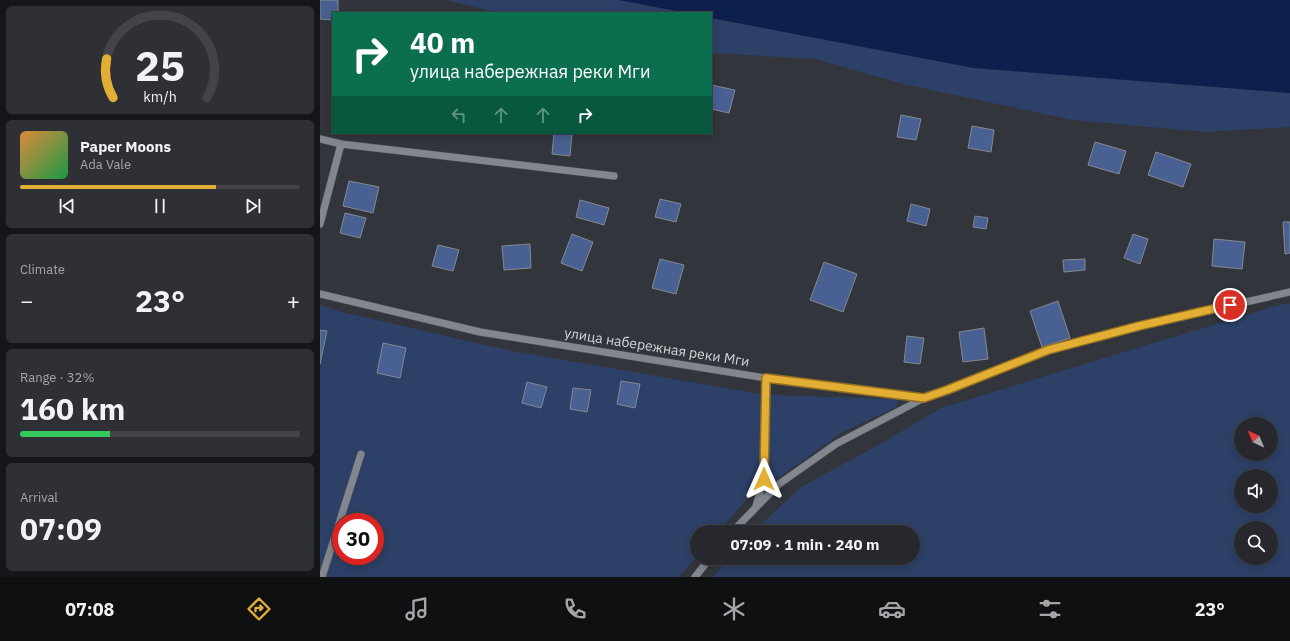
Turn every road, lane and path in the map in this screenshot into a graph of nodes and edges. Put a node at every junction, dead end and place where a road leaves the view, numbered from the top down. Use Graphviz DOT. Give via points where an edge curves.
graph roads {
  1 [pos="320,139"];
  2 [pos="341,144"];
  3 [pos="614,176"];
  4 [pos="320,224"];
  5 [pos="1290,292"];
  6 [pos="320,294"];
  7 [pos="766,378"];
  8 [pos="924,398"];
  9 [pos="361,454"];
  10 [pos="755,508"];
  11 [pos="739,525"];
  12 [pos="704,565"];
  13 [pos="322,577"];
  14 [pos="695,577"];
  1 -- 2 [label="street"];
  2 -- 3 [label="street"];
  2 -- 4 [label="street"];
  5 -- 8 [label="street, улица набережная реки Мги" via="1139,326 1048,350"];
  6 -- 7 [label="street, улица набережная реки Мги" via="480,332"];
  7 -- 8 [label="street, улица набережная реки Мги"];
  7 -- 10 [label="street" via="764,479"];
  8 -- 10 [label="street" via="836,444 779,484"];
  9 -- 13 [label="street"];
  10 -- 11 [label="street"];
  12 -- 14 [label="street"];
}
